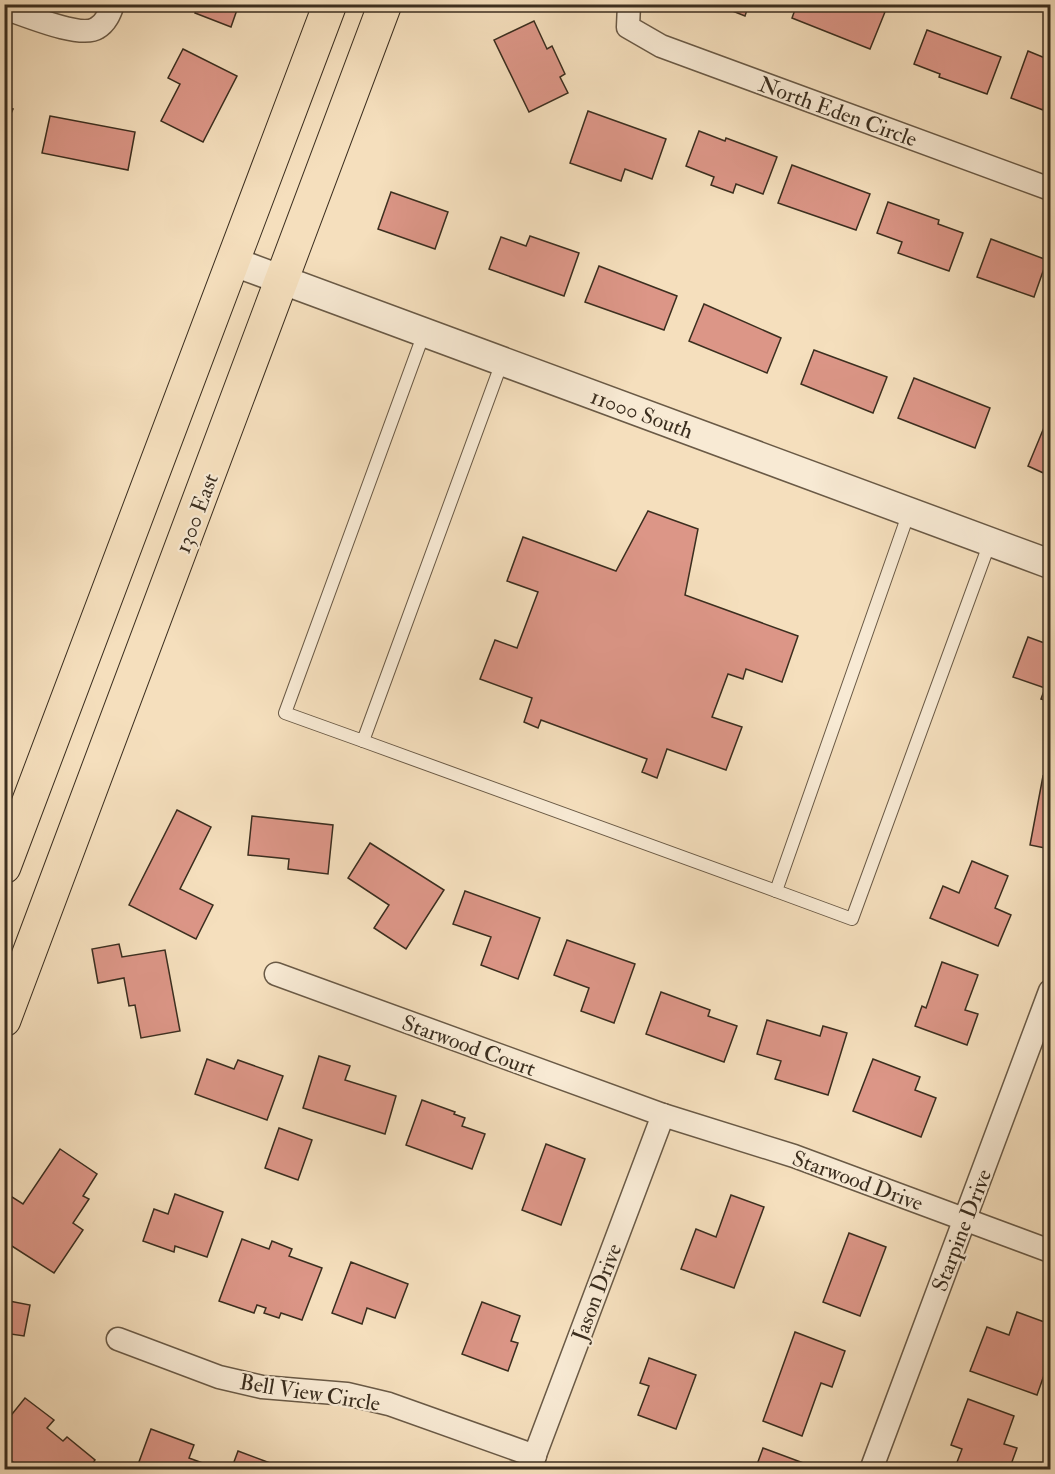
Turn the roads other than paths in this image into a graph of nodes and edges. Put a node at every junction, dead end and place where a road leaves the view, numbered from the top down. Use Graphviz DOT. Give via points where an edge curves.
graph roads {
  1 [pos="113,4"];
  2 [pos="330,4"];
  3 [pos="386,4"];
  4 [pos="4,8"];
  5 [pos="628,16"];
  6 [pos="1050,189"];
  7 [pos="234,262"];
  8 [pos="283,280"];
  9 [pos="425,332"];
  10 [pos="502,362"];
  11 [pos="909,511"];
  12 [pos="990,542"];
  13 [pos="1050,564"];
  14 [pos="363,741"];
  15 [pos="4,867"];
  16 [pos="776,891"];
  17 [pos="276,974"];
  18 [pos="1050,991"];
  19 [pos="4,1020"];
  20 [pos="663,1115"];
  21 [pos="965,1219"];
  22 [pos="1050,1251"];
  23 [pos="118,1340"];
  24 [pos="532,1463"];
  25 [pos="871,1470"];
  1 -- 4 [label="street" via="96,29 69,29"];
  2 -- 7 [label="main road"];
  3 -- 8 [label="main road, 1300 East"];
  5 -- 6 [label="street, North Eden Circle" via="661,46"];
  7 -- 8 [label="street, 11000 South"];
  7 -- 15 [label="main road"];
  8 -- 9 [label="street, 11000 South"];
  8 -- 19 [label="main road, 1300 East"];
  9 -- 10 [label="street, 11000 South"];
  9 -- 14 [label="lane" via="285,713"];
  10 -- 11 [label="street, 11000 South"];
  10 -- 14 [label="lane"];
  11 -- 12 [label="street, 11000 South"];
  11 -- 16 [label="lane"];
  12 -- 13 [label="street, 11000 South"];
  12 -- 16 [label="lane" via="852,919"];
  14 -- 16 [label="lane"];
  17 -- 20 [label="street, Starwood Court"];
  18 -- 21 [label="street, Starpine Drive"];
  20 -- 21 [label="street, Starwood Drive" via="794,1156"];
  20 -- 24 [label="street, Jason Drive"];
  21 -- 22 [label="street, Starwood Drive"];
  21 -- 25 [label="street, Starpine Drive"];
  23 -- 24 [label="street, Bell View Circle" via="219,1377 262,1387 347,1394 389,1404"];
}
